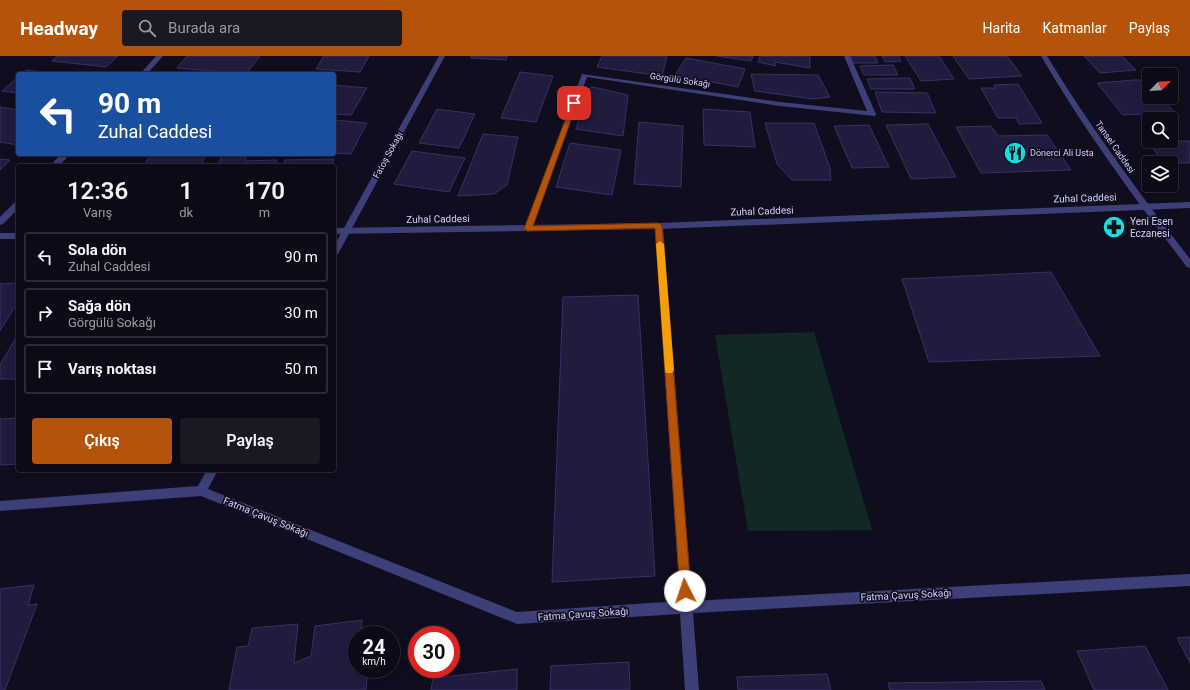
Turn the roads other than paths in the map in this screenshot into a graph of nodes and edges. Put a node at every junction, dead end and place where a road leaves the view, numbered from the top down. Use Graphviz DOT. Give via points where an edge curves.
graph roads {
  1 [pos="160,56"];
  2 [pos="442,56"];
  3 [pos="847,56"];
  4 [pos="1044,56"];
  5 [pos="145,72"];
  6 [pos="64,156"];
  7 [pos="56,164"];
  8 [pos="1190,205"];
  9 [pos="16,206"];
  10 [pos="1145,207"];
  11 [pos="0,222"];
  12 [pos="659,226"];
  13 [pos="528,229"];
  14 [pos="336,231"];
  15 [pos="347,231"];
  16 [pos="0,236"];
  17 [pos="16,236"];
  18 [pos="336,250"];
  19 [pos="1190,265"];
  20 [pos="212,472"];
  21 [pos="201,491"];
  22 [pos="0,506"];
  23 [pos="1190,580"];
  24 [pos="686,607"];
  25 [pos="692,690"];
  1 -- 5 [label="street"];
  2 -- 15 [label="street, Fatoş Sokağı"];
  3 -- 13 [label="street, Görgülü Sokağı" via="872,114 780,104 584,76"];
  4 -- 10 [label="street, Tansel Caddesi" via="1072,103"];
  6 -- 7 [label="street"];
  8 -- 10 [label="street, Zuhal Caddesi"];
  9 -- 11 [label="street"];
  10 -- 12 [label="street, Zuhal Caddesi"];
  10 -- 19 [label="street, Tansel Caddesi"];
  12 -- 13 [label="street, Zuhal Caddesi"];
  12 -- 24 [label="street"];
  13 -- 15 [label="street, Zuhal Caddesi"];
  14 -- 15 [label="street, Zuhal Caddesi"];
  15 -- 18 [label="street, Fatoş Sokağı"];
  16 -- 17 [label="street"];
  20 -- 21 [label="street"];
  21 -- 22 [label="street, Fatma Çavuş Sokağı"];
  21 -- 24 [label="street, Fatma Çavuş Sokağı" via="517,618"];
  23 -- 24 [label="street, Fatma Çavuş Sokağı"];
  24 -- 25 [label="street"];
}
